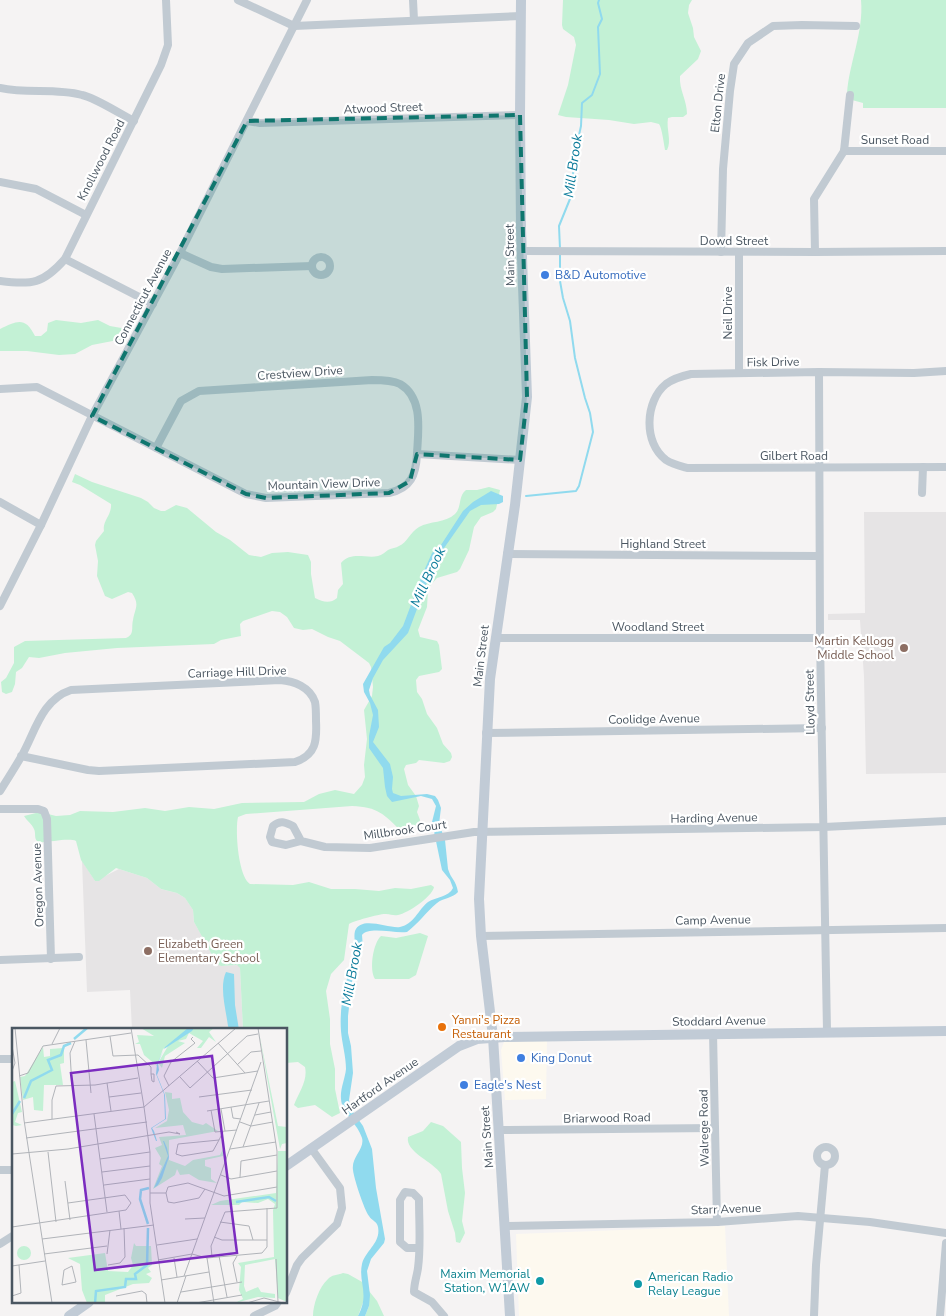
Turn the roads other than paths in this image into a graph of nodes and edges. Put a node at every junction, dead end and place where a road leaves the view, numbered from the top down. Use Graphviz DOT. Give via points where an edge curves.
graph roads {
  1 [pos="166,0"];
  2 [pos="238,0"];
  3 [pos="307,0"];
  4 [pos="413,0"];
  5 [pos="521,0"];
  6 [pos="521,16"];
  7 [pos="414,20"];
  8 [pos="294,26"];
  9 [pos="856,26"];
  10 [pos="0,88"];
  11 [pos="850,95"];
  12 [pos="520,115"];
  13 [pos="134,121"];
  14 [pos="246,121"];
  15 [pos="844,151"];
  16 [pos="946,151"];
  17 [pos="0,182"];
  18 [pos="86,215"];
  19 [pos="522,250"];
  20 [pos="946,251"];
  21 [pos="721,252"];
  22 [pos="739,252"];
  23 [pos="815,252"];
  24 [pos="180,253"];
  25 [pos="65,259"];
  26 [pos="312,266"];
  27 [pos="0,281"];
  28 [pos="153,304"];
  29 [pos="946,371"];
  30 [pos="819,372"];
  31 [pos="740,374"];
  32 [pos="0,389"];
  33 [pos="92,416"];
  34 [pos="652,442"];
  35 [pos="156,448"];
  36 [pos="417,454"];
  37 [pos="520,460"];
  38 [pos="820,466"];
  39 [pos="923,467"];
  40 [pos="946,467"];
  41 [pos="922,493"];
  42 [pos="0,502"];
  43 [pos="41,525"];
  44 [pos="507,554"];
  45 [pos="819,556"];
  46 [pos="0,606"];
  47 [pos="496,638"];
  48 [pos="820,638"];
  49 [pos="822,728"];
  50 [pos="486,733"];
  51 [pos="21,756"];
  52 [pos="0,791"];
  53 [pos="0,809"];
  54 [pos="946,821"];
  55 [pos="824,827"];
  56 [pos="482,832"];
  57 [pos="301,841"];
  58 [pos="946,928"];
  59 [pos="824,929"];
  60 [pos="481,936"];
  61 [pos="79,957"];
  62 [pos="52,959"];
  63 [pos="0,960"];
  64 [pos="827,1031"];
  65 [pos="946,1031"];
  66 [pos="713,1033"];
  67 [pos="493,1037"];
  68 [pos="715,1128"];
  69 [pos="500,1130"];
  70 [pos="311,1148"];
  71 [pos="288,1165"];
  72 [pos="825,1165"];
  73 [pos="820,1217"];
  74 [pos="717,1222"];
  75 [pos="505,1226"];
  76 [pos="946,1233"];
  77 [pos="12,1236"];
  78 [pos="0,1244"];
  79 [pos="946,1244"];
  80 [pos="418,1248"];
  81 [pos="288,1288"];
  82 [pos="86,1304"];
  83 [pos="276,1304"];
  84 [pos="69,1316"];
  85 [pos="254,1316"];
  86 [pos="444,1316"];
  87 [pos="510,1316"];
  88 [pos="814,1316"];
  89 [pos="940,1316"];
  1 -- 13 [label="street, Knollwood Road" via="168,45"];
  2 -- 8 [label="street"];
  3 -- 8 [label="street, Connecticut Avenue"];
  4 -- 7 [label="street"];
  5 -- 6 [label="main road, Main Street"];
  6 -- 7 [label="street"];
  6 -- 12 [label="main road, Main Street"];
  7 -- 8 [label="street"];
  8 -- 14 [label="street, Connecticut Avenue"];
  9 -- 21 [label="street, Elton Drive" via="773,26 748,43 734,64 723,169"];
  10 -- 13 [label="street" via="83,95"];
  11 -- 15 [label="street"];
  12 -- 14 [label="street, Atwood Street"];
  12 -- 19 [label="main road, Main Street"];
  13 -- 18 [label="street, Knollwood Road"];
  14 -- 24 [label="street, Connecticut Avenue"];
  15 -- 16 [label="street, Sunset Road"];
  15 -- 23 [label="street" via="814,199"];
  17 -- 18 [label="street" via="36,188"];
  18 -- 25 [label="street, Knollwood Road"];
  19 -- 21 [label="street, Dowd Street"];
  19 -- 37 [label="main road, Main Street" via="527,397"];
  20 -- 23 [label="street, Dowd Street"];
  21 -- 22 [label="street, Dowd Street"];
  22 -- 23 [label="street, Dowd Street"];
  22 -- 31 [label="street, Neil Drive"];
  24 -- 26 [label="street" via="222,269"];
  24 -- 28 [label="street, Connecticut Avenue"];
  25 -- 27 [label="street, Knollwood Road" via="44,279 30,283"];
  25 -- 28 [label="street"];
  28 -- 33 [label="street, Connecticut Avenue"];
  29 -- 30 [label="street, Fisk Drive" via="914,374"];
  30 -- 31 [label="street, Fisk Drive"];
  30 -- 38 [label="street, Lloyd Street"];
  31 -- 34 [label="street, Fisk Drive" via="692,374 666,384 654,399 650,412"];
  32 -- 33 [label="street, Mountain View Drive" via="38,388"];
  33 -- 35 [label="street, Mountain View Drive"];
  33 -- 43 [label="street, Connecticut Avenue"];
  34 -- 38 [label="street, Gilbert Road" via="666,461 688,468"];
  35 -- 36 [label="street, Mountain View Drive" via="246,494 266,498 398,491 416,471"];
  35 -- 36 [label="street, Crestview Drive" via="180,401 200,391 387,380 400,384 416,404 419,415"];
  36 -- 37 [label="street"];
  37 -- 44 [label="main road, Main Street"];
  38 -- 39 [label="street, Gilbert Road"];
  38 -- 45 [label="street, Lloyd Street"];
  39 -- 40 [label="street, Gilbert Road"];
  39 -- 41 [label="street"];
  42 -- 43 [label="street"];
  43 -- 46 [label="street, Connecticut Avenue"];
  44 -- 45 [label="street, Highland Street"];
  44 -- 47 [label="main road, Main Street"];
  45 -- 48 [label="street, Lloyd Street"];
  47 -- 48 [label="street, Woodland Street"];
  47 -- 50 [label="main road, Main Street"];
  48 -- 49 [label="street, Lloyd Street"];
  49 -- 50 [label="street, Coolidge Avenue"];
  49 -- 55 [label="street, Lloyd Street"];
  50 -- 56 [label="main road, Main Street"];
  51 -- 51 [label="street, Carriage Hill Drive" via="48,706 72,690 280,680 300,685 314,701 317,737 310,753 295,762 99,771"];
  51 -- 52 [label="street, Carriage Hill Drive"];
  53 -- 62 [label="street, Oregon Avenue" via="38,809 44,811 47,818"];
  54 -- 55 [label="street, Harding Avenue"];
  55 -- 56 [label="street, Harding Avenue"];
  55 -- 59 [label="street, Lloyd Street"];
  56 -- 57 [label="street, Millbrook Court" via="370,848 325,847"];
  56 -- 60 [label="main road, Main Street"];
  58 -- 59 [label="street, Camp Avenue"];
  59 -- 60 [label="street, Camp Avenue"];
  59 -- 64 [label="street, Lloyd Street"];
  60 -- 67 [label="main road, Main Street"];
  61 -- 62 [label="street"];
  62 -- 63 [label="street"];
  64 -- 65 [label="main road, Stoddard Avenue"];
  64 -- 66 [label="main road, Stoddard Avenue"];
  66 -- 67 [label="main road, Stoddard Avenue"];
  66 -- 68 [label="street, Walrege Road"];
  67 -- 69 [label="main road, Main Street"];
  67 -- 70 [label="main road, Hartford Avenue" via="460,1046"];
  68 -- 69 [label="street, Briarwood Road"];
  68 -- 74 [label="street, Walrege Road"];
  69 -- 75 [label="main road, Main Street"];
  70 -- 71 [label="main road, Hartford Avenue"];
  70 -- 81 [label="street" via="340,1188 342,1208 337,1224 297,1265"];
  72 -- 73 [label="street"];
  73 -- 74 [label="street, Starr Avenue"];
  73 -- 76 [label="street, Starr Avenue"];
  73 -- 88 [label="street"];
  74 -- 75 [label="street, Starr Avenue"];
  75 -- 87 [label="main road, Main Street"];
  77 -- 78 [label="street"];
  79 -- 89 [label="street"];
  80 -- 80 [label="street" via="419,1199 414,1193 405,1192 400,1200 400,1242 407,1248"];
  80 -- 86 [label="street" via="414,1292 432,1302"];
  82 -- 84 [label="main road"];
  83 -- 85 [label="street"];
}
